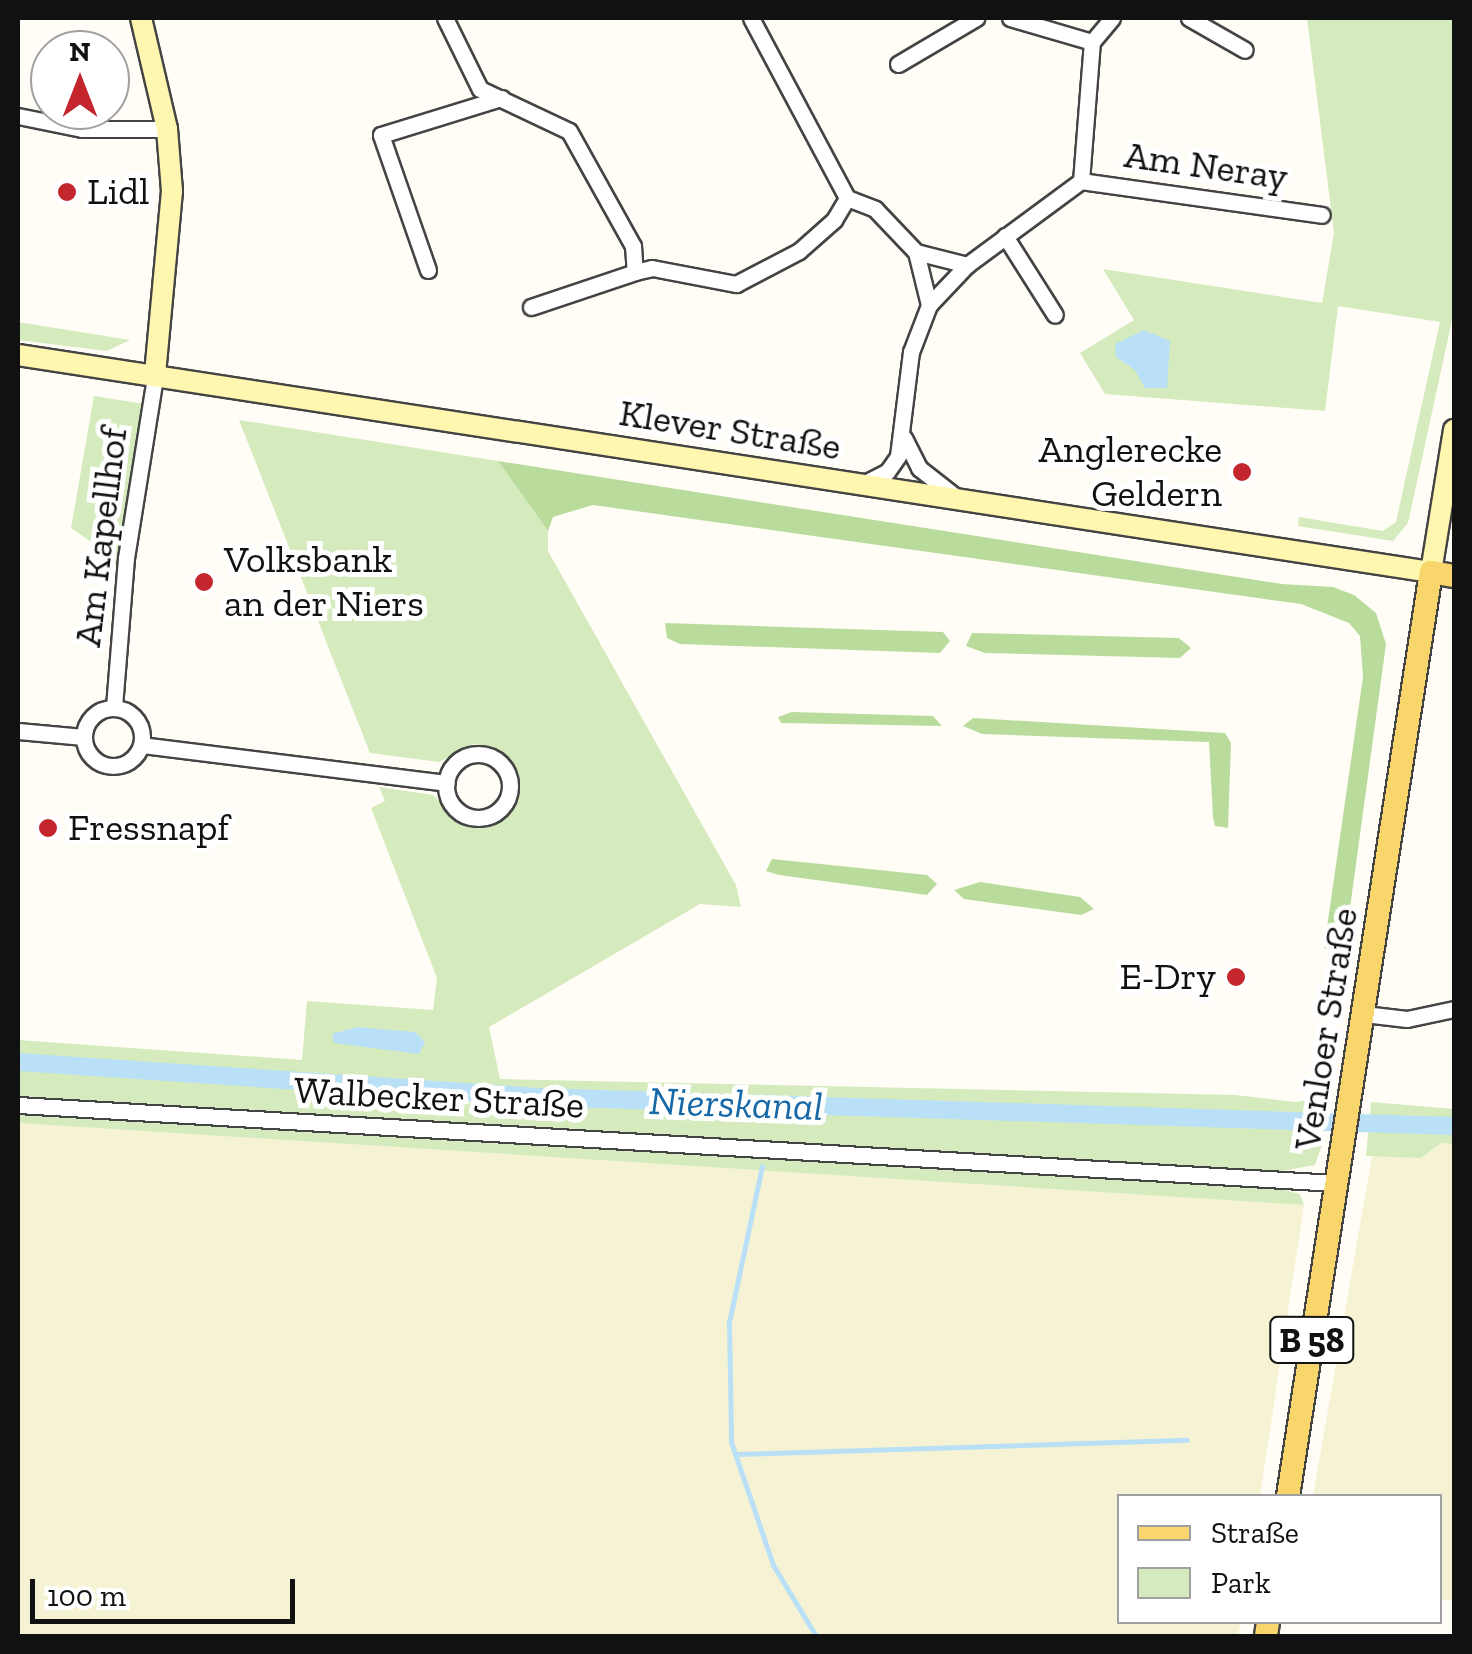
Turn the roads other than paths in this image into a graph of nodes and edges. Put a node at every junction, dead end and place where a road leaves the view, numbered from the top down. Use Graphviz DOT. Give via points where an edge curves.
graph roads {
  1 [pos="140,18"];
  2 [pos="445,18"];
  3 [pos="751,18"];
  4 [pos="976,18"];
  5 [pos="1010,18"];
  6 [pos="1112,18"];
  7 [pos="1189,18"];
  8 [pos="1092,42"];
  9 [pos="1244,50"];
  10 [pos="898,64"];
  11 [pos="502,98"];
  12 [pos="18,116"];
  13 [pos="167,129"];
  14 [pos="1081,181"];
  15 [pos="847,198"];
  16 [pos="1322,215"];
  17 [pos="1004,236"];
  18 [pos="916,252"];
  19 [pos="967,265"];
  20 [pos="428,270"];
  21 [pos="634,272"];
  22 [pos="929,305"];
  23 [pos="531,307"];
  24 [pos="1055,315"];
  25 [pos="18,355"];
  26 [pos="155,376"];
  27 [pos="1454,430"];
  28 [pos="904,438"];
  29 [pos="858,486"];
  30 [pos="963,502"];
  31 [pos="1443,574"];
  32 [pos="114,708"];
  33 [pos="18,731"];
  34 [pos="84,737"];
  35 [pos="142,745"];
  36 [pos="446,783"];
  37 [pos="1454,1009"];
  38 [pos="1364,1014"];
  39 [pos="18,1105"];
  40 [pos="1336,1183"];
  41 [pos="1288,1494"];
  1 -- 13 [label="main road"];
  2 -- 11 [label="street" via="480,89"];
  3 -- 15 [label="street"];
  4 -- 10 [label="street"];
  5 -- 8 [label="street"];
  6 -- 8 [label="street"];
  7 -- 9 [label="street"];
  8 -- 14 [label="street, Am Neray"];
  11 -- 20 [label="street" via="381,135"];
  11 -- 21 [label="street" via="569,131 633,246"];
  12 -- 13 [label="street" via="82,129"];
  13 -- 26 [label="main road" via="171,241"];
  14 -- 16 [label="street, Am Neray"];
  14 -- 17 [label="street, Am Neray"];
  15 -- 18 [label="street" via="875,209"];
  15 -- 21 [label="street" via="834,220 799,251 736,284 652,268"];
  17 -- 19 [label="street, Am Neray"];
  17 -- 24 [label="street"];
  18 -- 19 [label="street"];
  18 -- 22 [label="street"];
  19 -- 22 [label="street, Am Neray"];
  21 -- 23 [label="street"];
  22 -- 28 [label="street, Am Neray" via="912,352"];
  25 -- 26 [label="main road, Klever Straße"];
  26 -- 29 [label="main road, Klever Straße"];
  26 -- 32 [label="street, Am Kapellhof" via="126,558"];
  27 -- 31 [label="main road"];
  28 -- 29 [label="street" via="887,472"];
  28 -- 30 [label="street" via="919,468"];
  29 -- 30 [label="main road, Klever Straße"];
  30 -- 31 [label="main road, Klever Straße"];
  31 -- 38 [label="main road, Venloer Straße / B 58"];
  32 -- 34 [label="street" via="93,716"];
  32 -- 35 [label="street" via="134,716"];
  33 -- 34 [label="street"];
  34 -- 35 [label="street" via="91,756 109,766 129,762"];
  35 -- 36 [label="street"];
  36 -- 36 [label="street" via="452,803 478,818 498,811 510,783 494,758 473,754 455,764"];
  37 -- 38 [label="street" via="1407,1018"];
  38 -- 40 [label="main road, Venloer Straße / B 58"];
  39 -- 40 [label="street, Walbecker Straße"];
  40 -- 41 [label="main road, Venloer Straße / B 58"];
}
